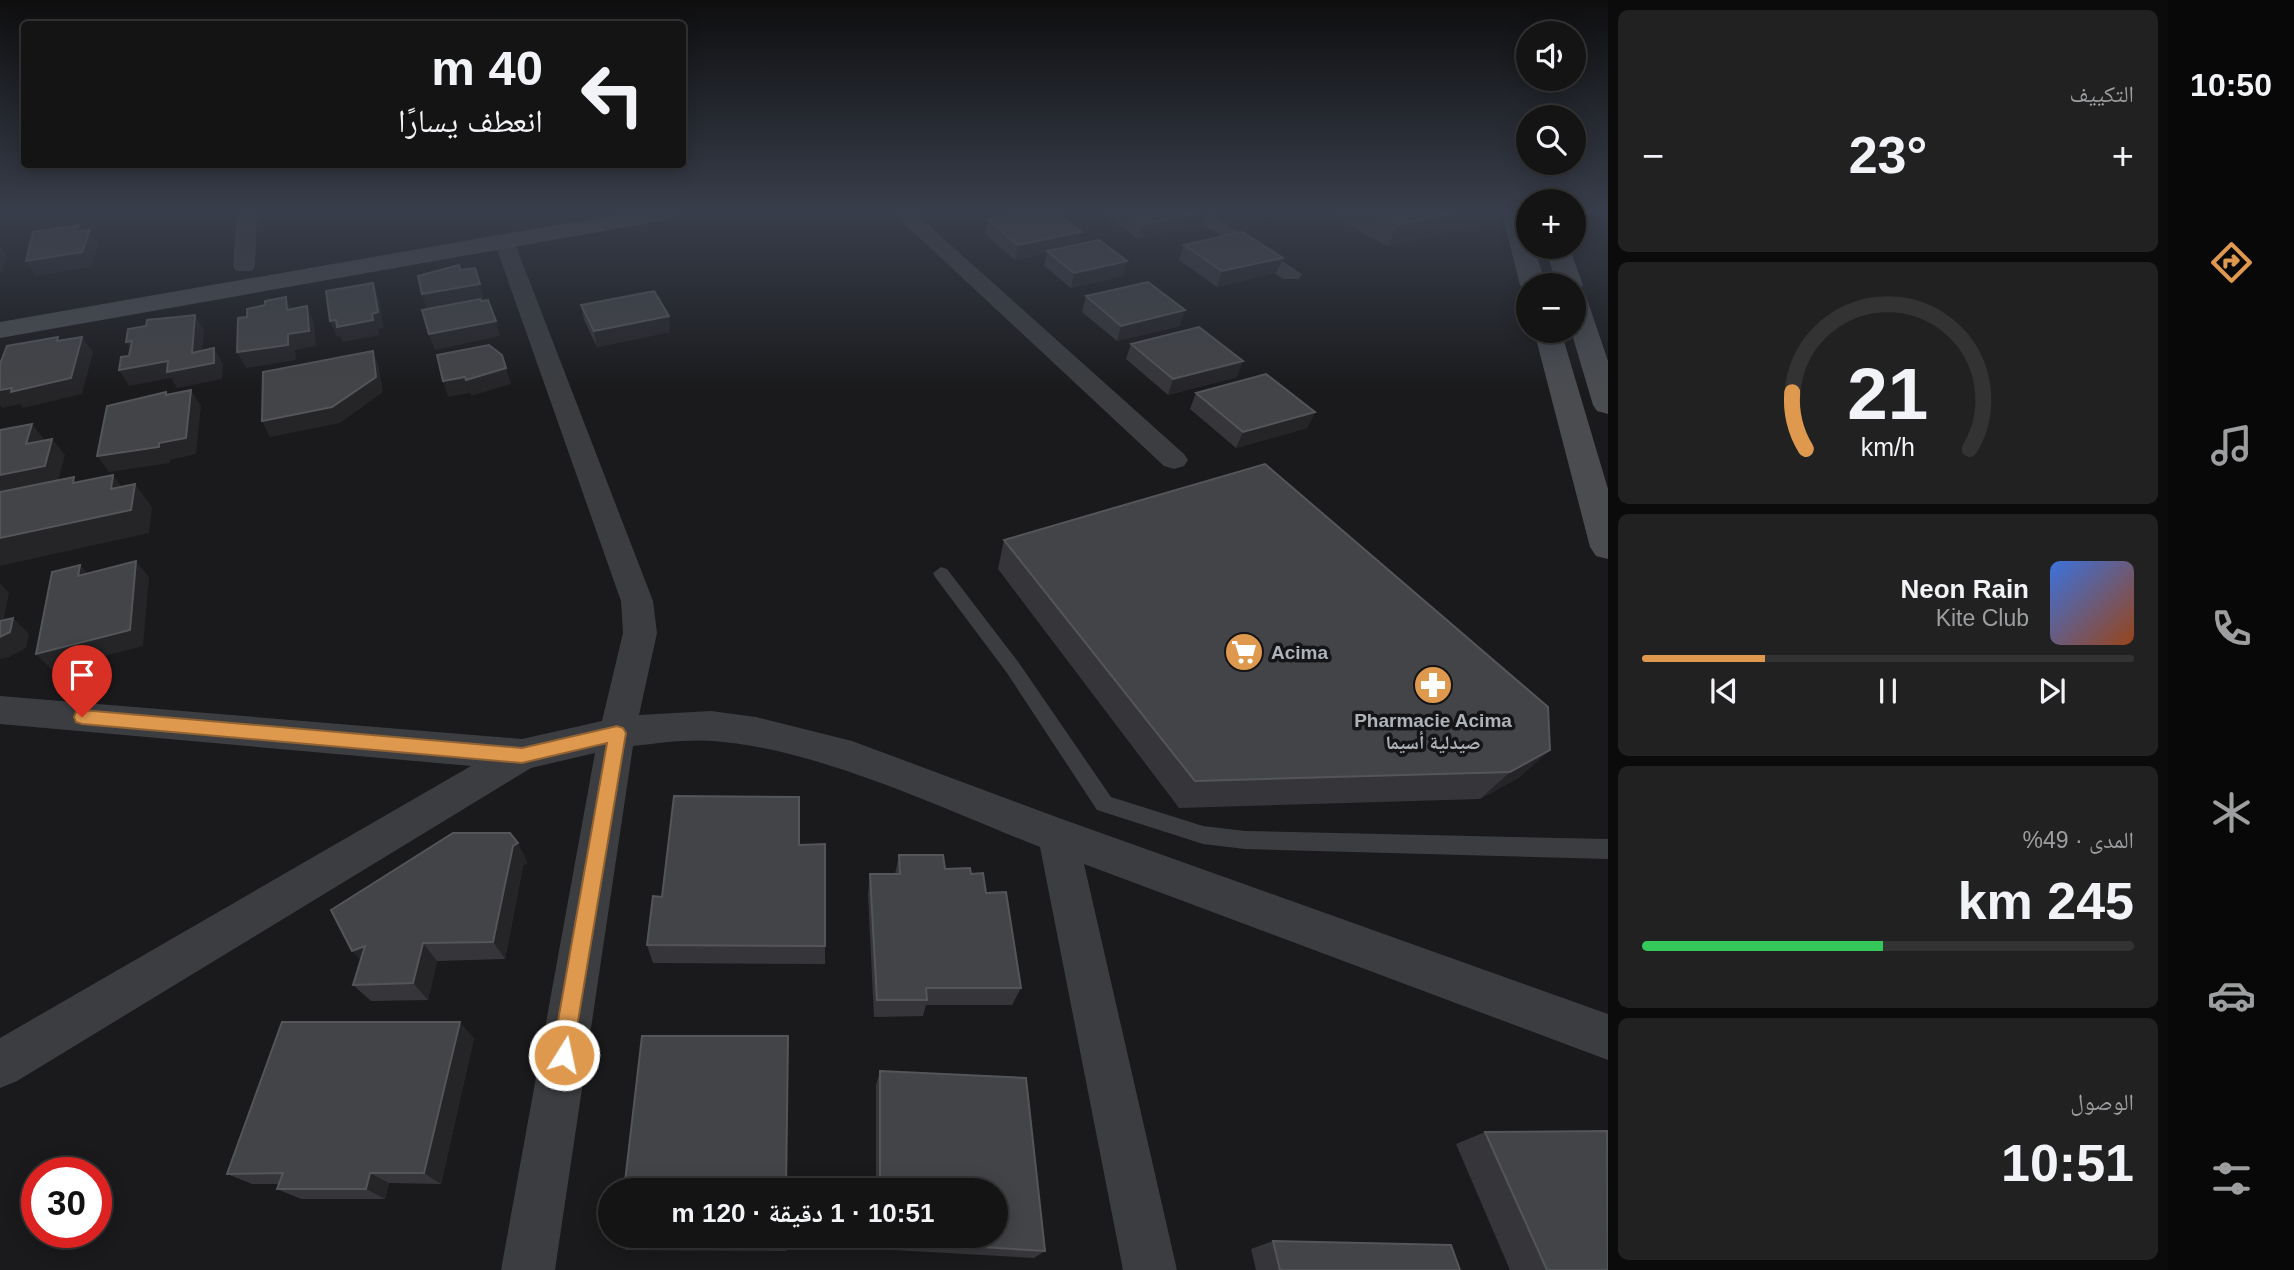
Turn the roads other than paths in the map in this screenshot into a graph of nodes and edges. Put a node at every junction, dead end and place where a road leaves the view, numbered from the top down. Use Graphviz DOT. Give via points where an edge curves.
graph roads {
  1 [pos="208,272"];
  2 [pos="326,272"];
  3 [pos="515,272"];
  4 [pos="968,272"];
  5 [pos="1288,272"];
  6 [pos="1291,274"];
  7 [pos="0,308"];
  8 [pos="0,330"];
  9 [pos="1586,336"];
  10 [pos="1550,343"];
  11 [pos="1608,405"];
  12 [pos="1174,460"];
  13 [pos="1608,547"];
  14 [pos="941,573"];
  15 [pos="0,710"];
  16 [pos="617,733"];
  17 [pos="522,755"];
  18 [pos="1058,836"];
  19 [pos="1608,849"];
  20 [pos="1608,1037"];
  21 [pos="0,1064"];
  22 [pos="528,1270"];
  23 [pos="1150,1270"];
  1 -- 7 [label="main road"];
  2 -- 8 [label="main road"];
  3 -- 16 [label="street" via="638,601 640,633"];
  4 -- 12 [label="street"];
  5 -- 6 [label="street"];
  9 -- 11 [label="main road"];
  10 -- 13 [label="main road"];
  14 -- 19 [label="lane" via="1013,668 1104,804 1203,835 1245,840"];
  15 -- 17 [label="street"];
  16 -- 17 [label="street"];
  16 -- 18 [label="street" via="700,726 756,732 852,757"];
  16 -- 22 [label="street"];
  17 -- 21 [label="street"];
  18 -- 20 [label="street"];
  18 -- 23 [label="street"];
}
